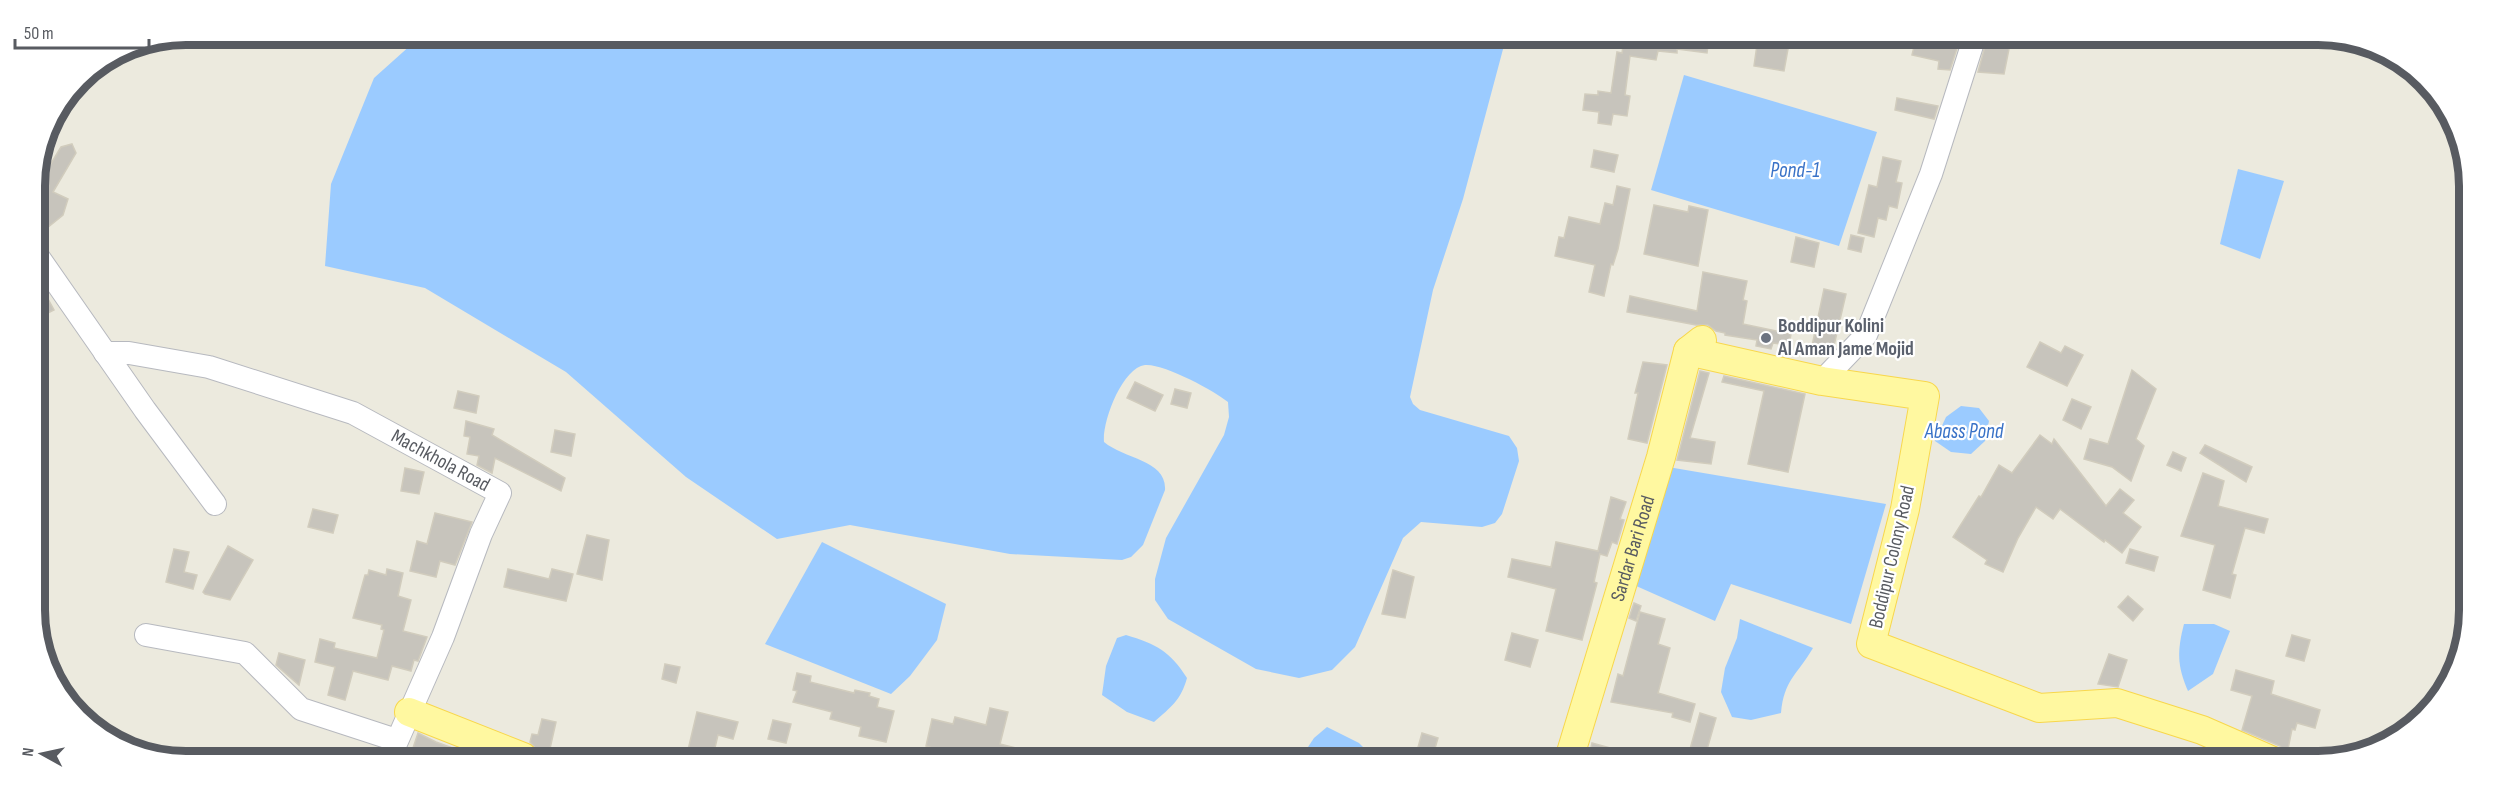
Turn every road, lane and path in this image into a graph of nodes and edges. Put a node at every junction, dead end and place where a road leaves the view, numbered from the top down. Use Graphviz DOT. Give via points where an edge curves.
graph roads {
  1 [pos="1972,45"];
  2 [pos="45,266"];
  3 [pos="1695,346"];
  4 [pos="105,353"];
  5 [pos="1822,381"];
  6 [pos="215,504"];
  7 [pos="146,635"];
  8 [pos="409,712"];
  9 [pos="393,748"];
  10 [pos="508,751"];
  11 [pos="1571,751"];
  12 [pos="2250,751"];
  1 -- 5 [label="street" via="1931,174 1866,334"];
  2 -- 4 [label="street"];
  3 -- 5 [label="main road, Boddipur Colony Road"];
  3 -- 11 [label="main road, Sardar Bari Road"];
  4 -- 6 [label="street"];
  4 -- 8 [label="street, Machkhola Road" via="209,366 353,414 500,493"];
  5 -- 12 [label="main road, Boddipur Colony Road" via="1925,396 1905,509 1871,644 2039,708 2117,704 2202,730"];
  7 -- 9 [label="street" via="245,652 301,709"];
  8 -- 9 [label="street, Machkhola Road"];
  8 -- 10 [label="main road"];
}
